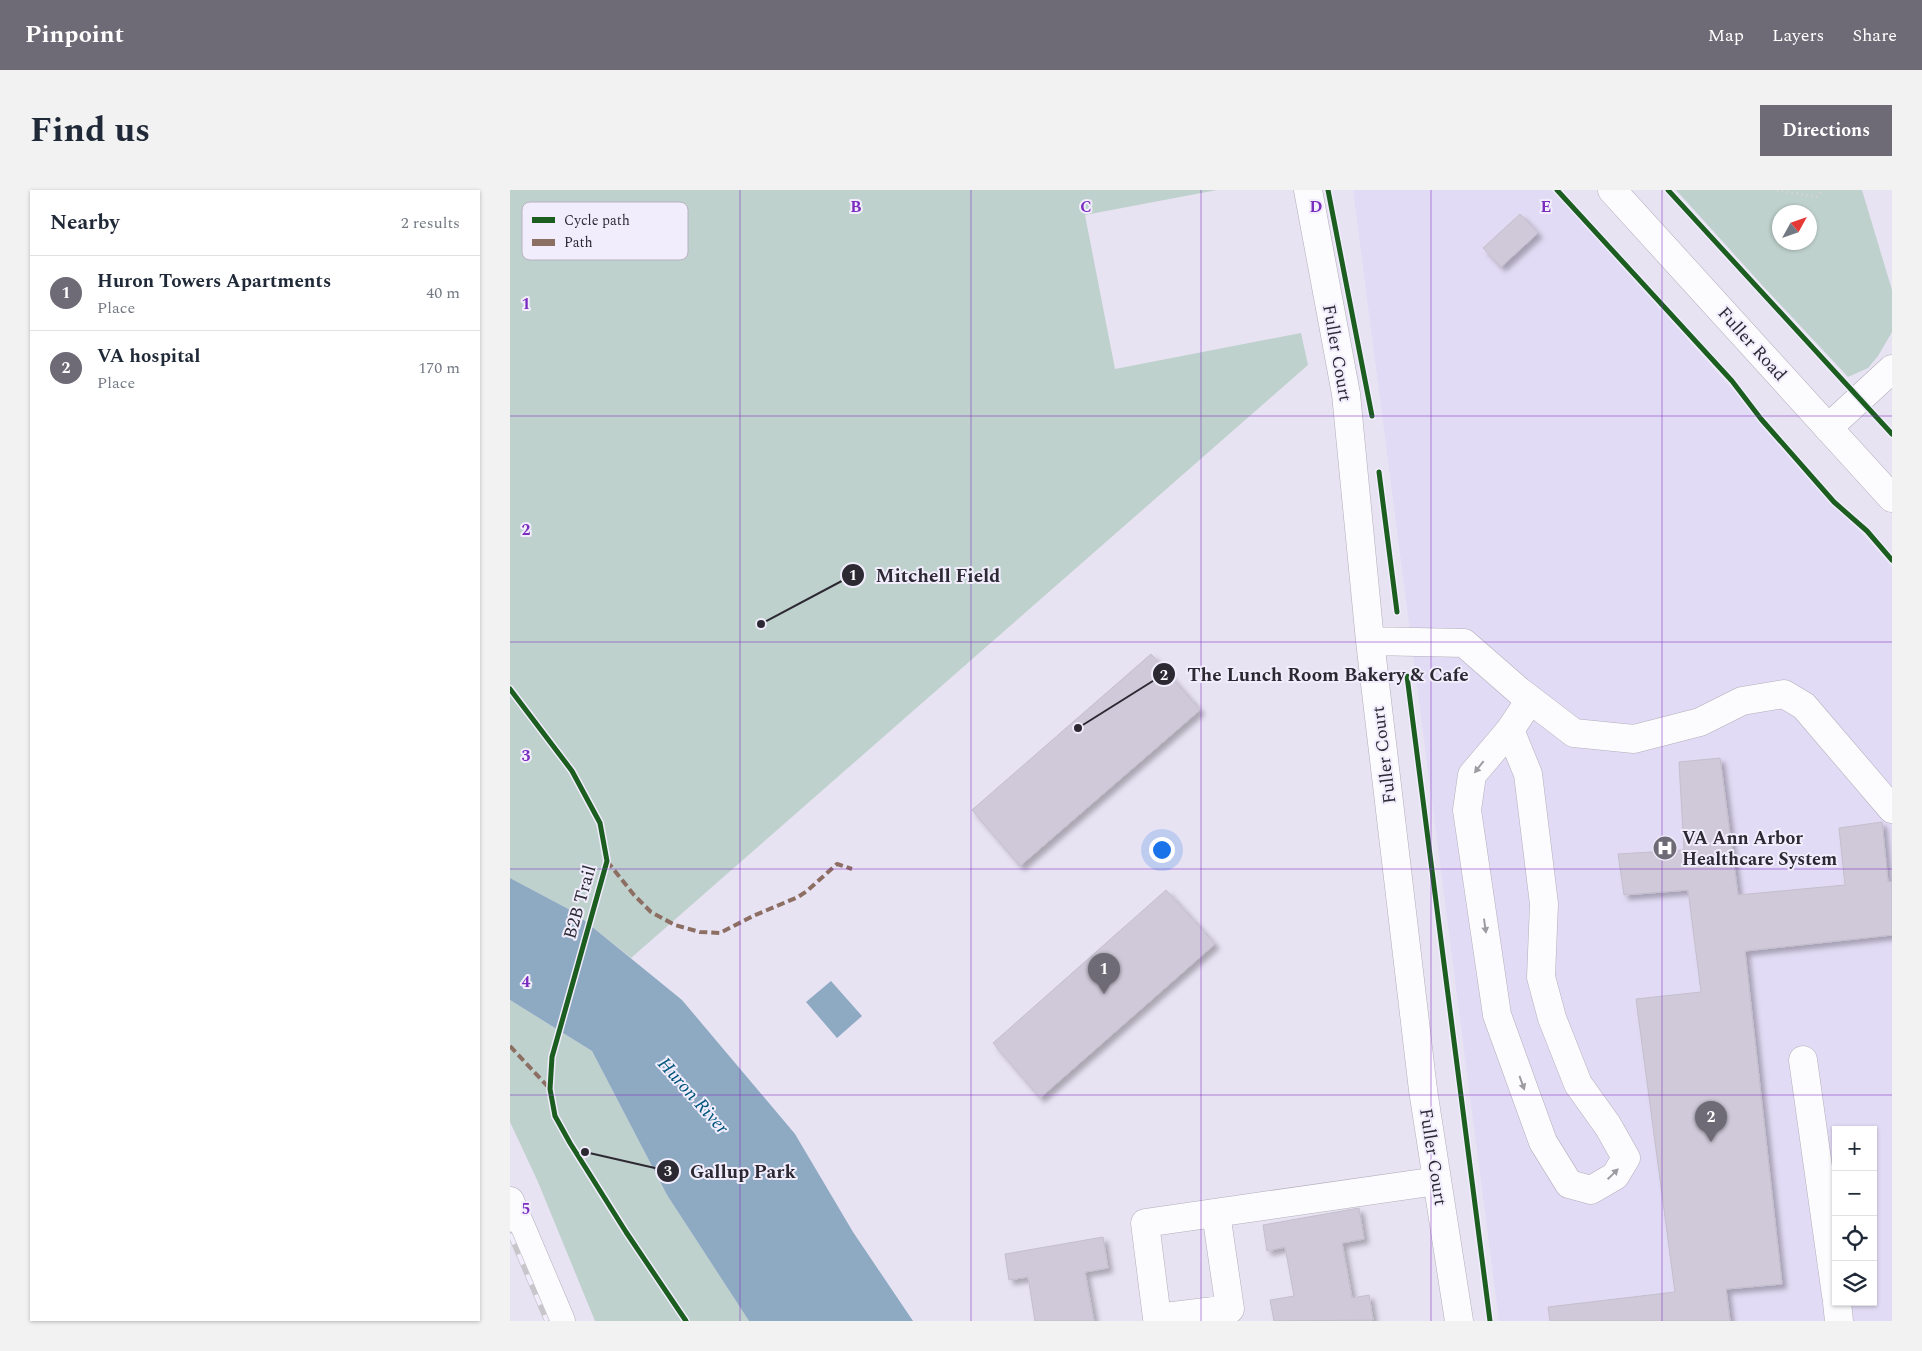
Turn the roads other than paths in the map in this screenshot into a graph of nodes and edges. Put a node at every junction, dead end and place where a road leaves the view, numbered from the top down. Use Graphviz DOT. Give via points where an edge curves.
graph roads {
  1 [pos="1308,190"];
  2 [pos="1612,190"];
  3 [pos="1892,369"];
  4 [pos="1828,428"];
  5 [pos="1892,498"];
  6 [pos="1370,640"];
  7 [pos="1530,700"];
  8 [pos="1510,730"];
  9 [pos="1892,809"];
  10 [pos="1804,1060"];
  11 [pos="1437,1180"];
  12 [pos="510,1201"];
  13 [pos="1216,1213"];
  14 [pos="1832,1266"];
  15 [pos="1837,1306"];
  16 [pos="561,1321"];
  17 [pos="1459,1321"];
  18 [pos="1839,1321"];
  1 -- 6 [label="street, Fuller Court" via="1346,394"];
  2 -- 4 [label="street, Fuller Road"];
  3 -- 4 [label="street"];
  4 -- 5 [label="street, Fuller Road"];
  6 -- 7 [label="street" via="1464,643"];
  6 -- 11 [label="street, Fuller Court" via="1423,1090"];
  7 -- 8 [label="street"];
  7 -- 9 [label="street" via="1574,733 1634,739 1700,722 1742,701 1784,694 1804,706"];
  8 -- 8 [label="street, one-way" via="1472,775 1467,810 1497,1015 1543,1142 1569,1184 1591,1190 1615,1176 1626,1158 1578,1084 1552,1018 1541,977 1544,904 1528,774"];
  10 -- 14 [label="street"];
  11 -- 13 [label="street"];
  11 -- 17 [label="street, Fuller Court"];
  12 -- 16 [label="street"];
  15 -- 18 [label="street"];
}
